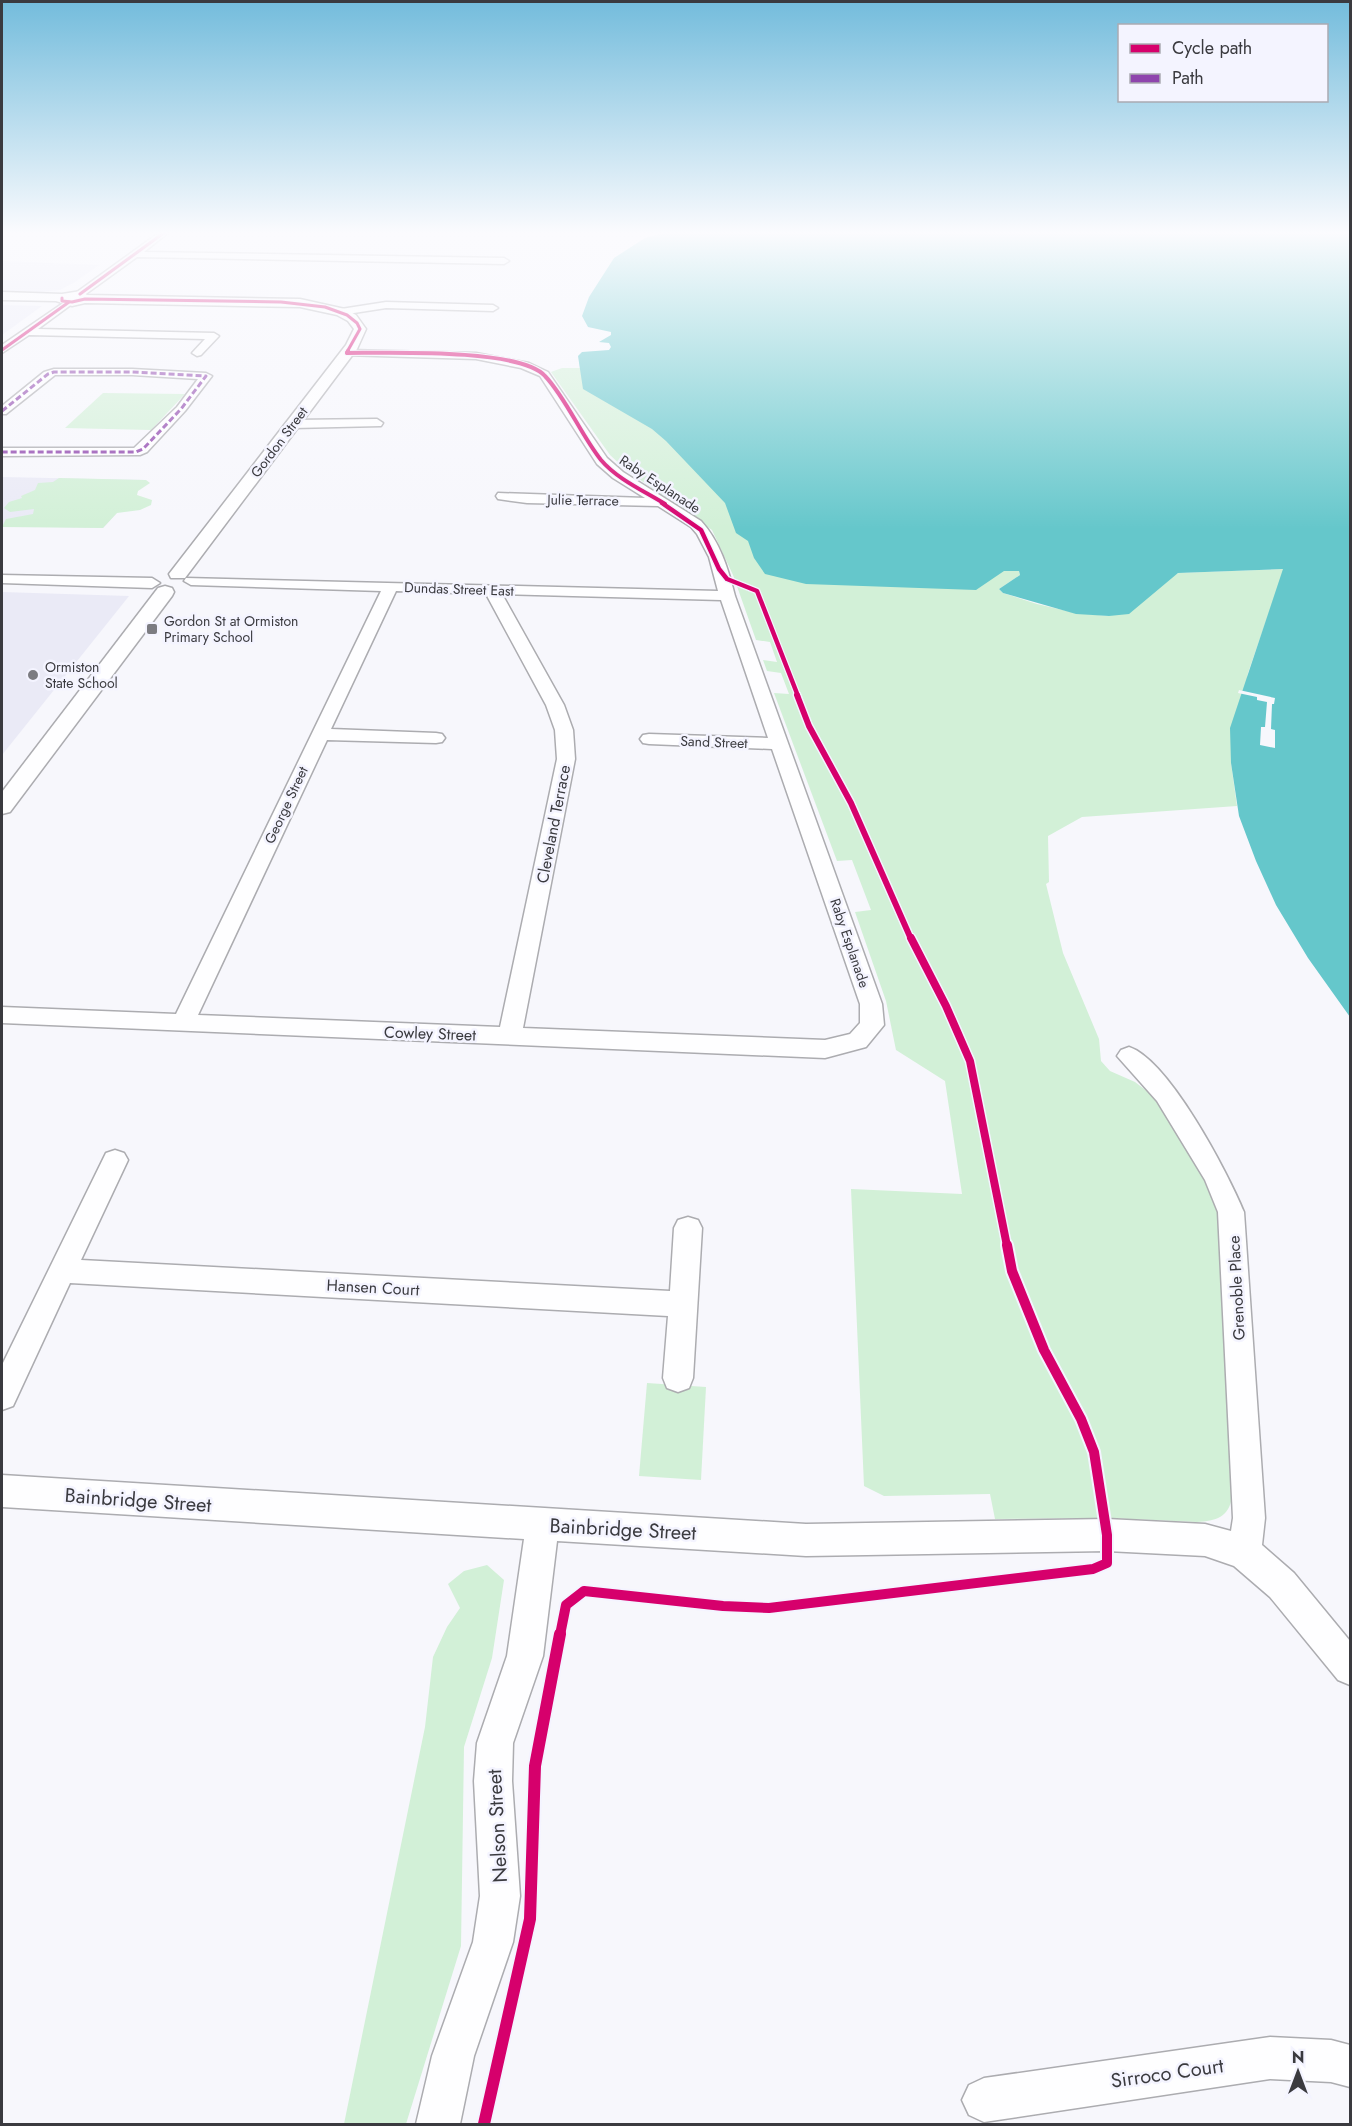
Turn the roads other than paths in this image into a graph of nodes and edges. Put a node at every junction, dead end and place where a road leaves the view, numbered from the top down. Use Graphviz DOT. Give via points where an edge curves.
graph roads {
  1 [pos="359,331"];
  2 [pos="27,332"];
  3 [pos="2,350"];
  4 [pos="197,353"];
  5 [pos="347,353"];
  6 [pos="2,411"];
  7 [pos="293,423"];
  8 [pos="377,423"];
  9 [pos="2,452"];
  10 [pos="503,496"];
  11 [pos="662,502"];
  12 [pos="185,578"];
  13 [pos="2,579"];
  14 [pos="390,587"];
  15 [pos="158,588"];
  16 [pos="492,590"];
  17 [pos="727,596"];
  18 [pos="320,734"];
  19 [pos="436,738"];
  20 [pos="649,740"];
  21 [pos="779,744"];
  22 [pos="2,807"];
  23 [pos="2,1016"];
  24 [pos="183,1023"];
  25 [pos="510,1036"];
  26 [pos="858,1041"];
  27 [pos="1129,1056"];
  28 [pos="116,1160"];
  29 [pos="688,1228"];
  30 [pos="62,1271"];
  31 [pos="683,1304"];
  32 [pos="678,1378"];
  33 [pos="2,1396"];
  34 [pos="2,1491"];
  35 [pos="543,1524"];
  36 [pos="1244,1552"];
  37 [pos="1350,1668"];
  38 [pos="1350,2066"];
  39 [pos="984,2100"];
  40 [pos="438,2124"];
  1 -- 5 [label="street, Gordon Street"];
  2 -- 3 [label="street"];
  2 -- 4 [label="street" via="214,336"];
  5 -- 7 [label="street, Gordon Street"];
  5 -- 11 [label="street, Raby Esplanade" via="481,356 530,366 544,375 594,450 618,475"];
  6 -- 9 [label="street" via="54,372 206,376 179,412 136,453"];
  7 -- 8 [label="street"];
  7 -- 12 [label="street, Gordon Street"];
  10 -- 11 [label="street, Julie Terrace"];
  11 -- 17 [label="street, Raby Esplanade" via="704,531 723,574"];
  12 -- 14 [label="street, Dundas Street East"];
  12 -- 15 [label="street" via="165,576"];
  13 -- 15 [label="street"];
  14 -- 16 [label="street, Dundas Street East"];
  14 -- 18 [label="street, George Street"];
  15 -- 22 [label="street"];
  16 -- 17 [label="street, Dundas Street East"];
  16 -- 25 [label="street, Cleveland Terrace" via="555,705 564,730 566,759"];
  17 -- 21 [label="street, Raby Esplanade"];
  18 -- 19 [label="street"];
  18 -- 24 [label="street, George Street"];
  20 -- 21 [label="street, Sand Street"];
  21 -- 26 [label="street, Raby Esplanade" via="871,1004 872,1025"];
  23 -- 24 [label="street, Cowley Street"];
  24 -- 25 [label="street, Cowley Street"];
  25 -- 26 [label="street, Cowley Street" via="825,1049"];
  27 -- 36 [label="street, Grenoble Place" via="1166,1094 1217,1177 1231,1212 1249,1518"];
  28 -- 30 [label="street"];
  29 -- 31 [label="street"];
  30 -- 31 [label="street, Hansen Court"];
  30 -- 33 [label="street"];
  31 -- 32 [label="street"];
  34 -- 35 [label="street, Bainbridge Street"];
  35 -- 36 [label="street, Bainbridge Street" via="806,1540 1107,1535 1205,1540"];
  35 -- 40 [label="street, Nelson Street" via="525,1656 495,1743 493,1781 500,1896 493,1942 453,2056"];
  36 -- 37 [label="street" via="1282,1585"];
  38 -- 39 [label="street, Sirroco Court" via="1331,2061 1270,2058"];
}
